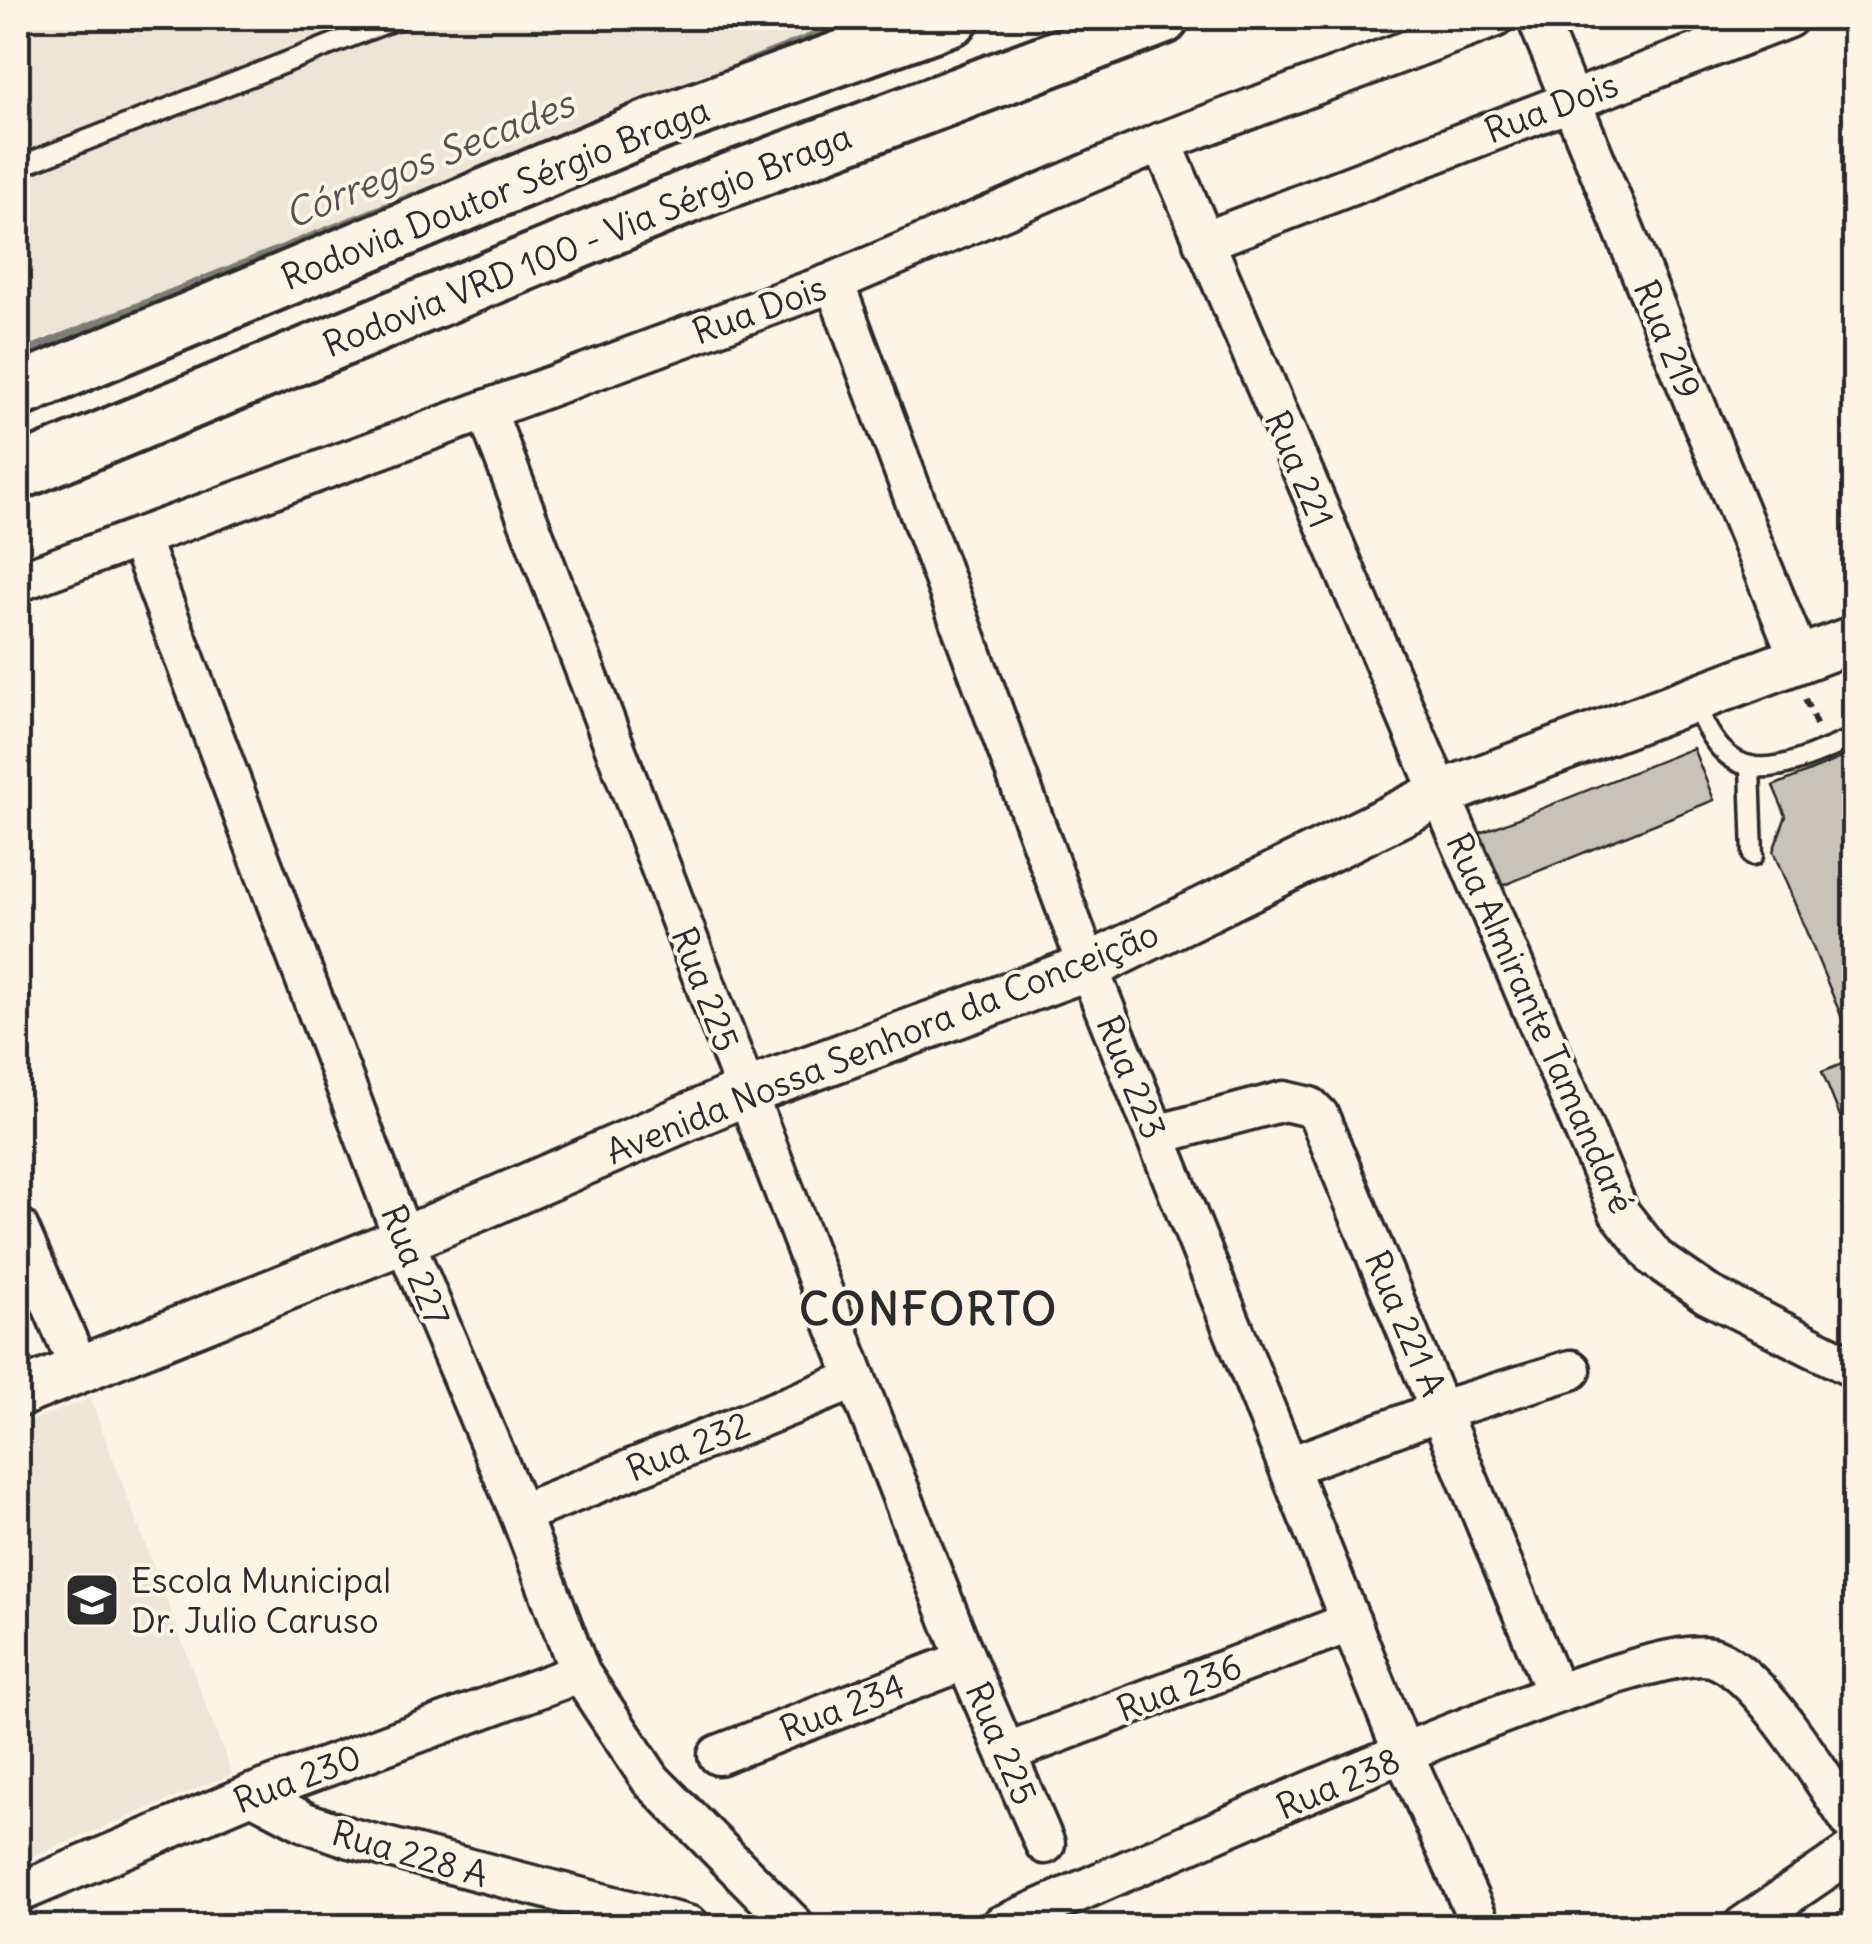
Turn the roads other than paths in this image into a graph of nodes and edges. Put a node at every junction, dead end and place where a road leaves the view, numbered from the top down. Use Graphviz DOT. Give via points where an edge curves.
graph roads {
  1 [pos="398,18"];
  2 [pos="952,18"];
  3 [pos="1162,18"];
  4 [pos="1494,18"];
  5 [pos="1538,18"];
  6 [pos="1788,18"];
  7 [pos="1569,100"];
  8 [pos="1162,142"];
  9 [pos="18,168"];
  10 [pos="1203,242"];
  11 [pos="834,282"];
  12 [pos="30,385"];
  13 [pos="486,410"];
  14 [pos="18,473"];
  15 [pos="140,541"];
  16 [pos="18,582"];
  17 [pos="1854,639"];
  18 [pos="1800,660"];
  19 [pos="1694,699"];
  20 [pos="1854,738"];
  21 [pos="1750,766"];
  22 [pos="1440,794"];
  23 [pos="1753,856"];
  24 [pos="1088,967"];
  25 [pos="746,1092"];
  26 [pos="1156,1135"];
  27 [pos="18,1227"];
  28 [pos="404,1240"];
  29 [pos="1854,1368"];
  30 [pos="80,1370"];
  31 [pos="1571,1370"];
  32 [pos="856,1378"];
  33 [pos="18,1394"];
  34 [pos="1442,1410"];
  35 [pos="1290,1466"];
  36 [pos="520,1514"];
  37 [pos="1350,1622"];
  38 [pos="966,1660"];
  39 [pos="580,1673"];
  40 [pos="1555,1692"];
  41 [pos="1008,1752"];
  42 [pos="718,1755"];
  43 [pos="1404,1755"];
  44 [pos="252,1794"];
  45 [pos="1854,1826"];
  46 [pos="1045,1844"];
  47 [pos="1854,1850"];
  48 [pos="18,1893"];
  49 [pos="690,1926"];
  50 [pos="795,1926"];
  51 [pos="1000,1926"];
  52 [pos="1481,1926"];
  53 [pos="1743,1926"];
  1 -- 9 [label="lane"];
  2 -- 12 [label="main road, Rodovia Doutor Sérgio Braga" via="654,126"];
  3 -- 14 [label="main road, Rodovia VRD 100 - Via Sérgio Braga" via="706,189"];
  4 -- 8 [label="street, Rua Dois"];
  5 -- 7 [label="street, Rua 219"];
  6 -- 7 [label="street, Rua Dois"];
  7 -- 10 [label="street, Rua Dois"];
  7 -- 18 [label="street, Rua 219"];
  8 -- 10 [label="street, Rua 221"];
  8 -- 11 [label="street, Rua Dois"];
  10 -- 22 [label="street, Rua 221"];
  11 -- 13 [label="street, Rua Dois"];
  11 -- 24 [label="street, Rua 223"];
  13 -- 15 [label="street, Rua Dois"];
  13 -- 25 [label="street, Rua 225"];
  15 -- 16 [label="street, Rua Dois"];
  15 -- 28 [label="street, Rua 227"];
  17 -- 18 [label="street, Avenida Nossa Senhora da Conceição"];
  18 -- 19 [label="street, Avenida Nossa Senhora da Conceição"];
  19 -- 21 [label="lane" via="1722,751"];
  19 -- 22 [label="street, Avenida Nossa Senhora da Conceição"];
  20 -- 21 [label="lane" via="1777,770"];
  21 -- 23 [label="lane"];
  22 -- 24 [label="street, Avenida Nossa Senhora da Conceição"];
  22 -- 29 [label="street, Rua Almirante Tamandaré" via="1619,1212 1655,1258 1707,1294"];
  24 -- 25 [label="street, Avenida Nossa Senhora da Conceição"];
  24 -- 26 [label="street, Rua 223"];
  25 -- 28 [label="street, Avenida Nossa Senhora da Conceição"];
  25 -- 32 [label="street, Rua 225"];
  26 -- 34 [label="street, Rua 221 A" via="1284,1101 1310,1107"];
  26 -- 35 [label="street, Rua 223"];
  27 -- 30 [label="street"];
  28 -- 30 [label="street, Avenida Nossa Senhora da Conceição"];
  28 -- 36 [label="street, Rua 227"];
  30 -- 33 [label="street, Avenida Nossa Senhora da Conceição"];
  31 -- 34 [label="street"];
  32 -- 36 [label="street, Rua 232"];
  32 -- 38 [label="street, Rua 225"];
  34 -- 35 [label="street"];
  34 -- 40 [label="street, Rua 221 A"];
  35 -- 37 [label="street, Rua 223"];
  36 -- 39 [label="street, Rua 227"];
  37 -- 41 [label="street, Rua 236"];
  37 -- 43 [label="street, Rua 223"];
  38 -- 41 [label="street, Rua 225"];
  38 -- 42 [label="street, Rua 234"];
  39 -- 44 [label="street, Rua 230"];
  39 -- 50 [label="street, Rua 227" via="650,1780"];
  40 -- 43 [label="street, Rua 238"];
  40 -- 45 [label="street, Rua 238" via="1681,1655 1713,1657 1750,1678"];
  41 -- 46 [label="street, Rua 225"];
  43 -- 51 [label="street, Rua 238"];
  43 -- 52 [label="street, Rua 223"];
  44 -- 48 [label="street, Rua 230"];
  44 -- 49 [label="street, Rua 228 A" via="350,1838"];
  47 -- 53 [label="street"];
}
